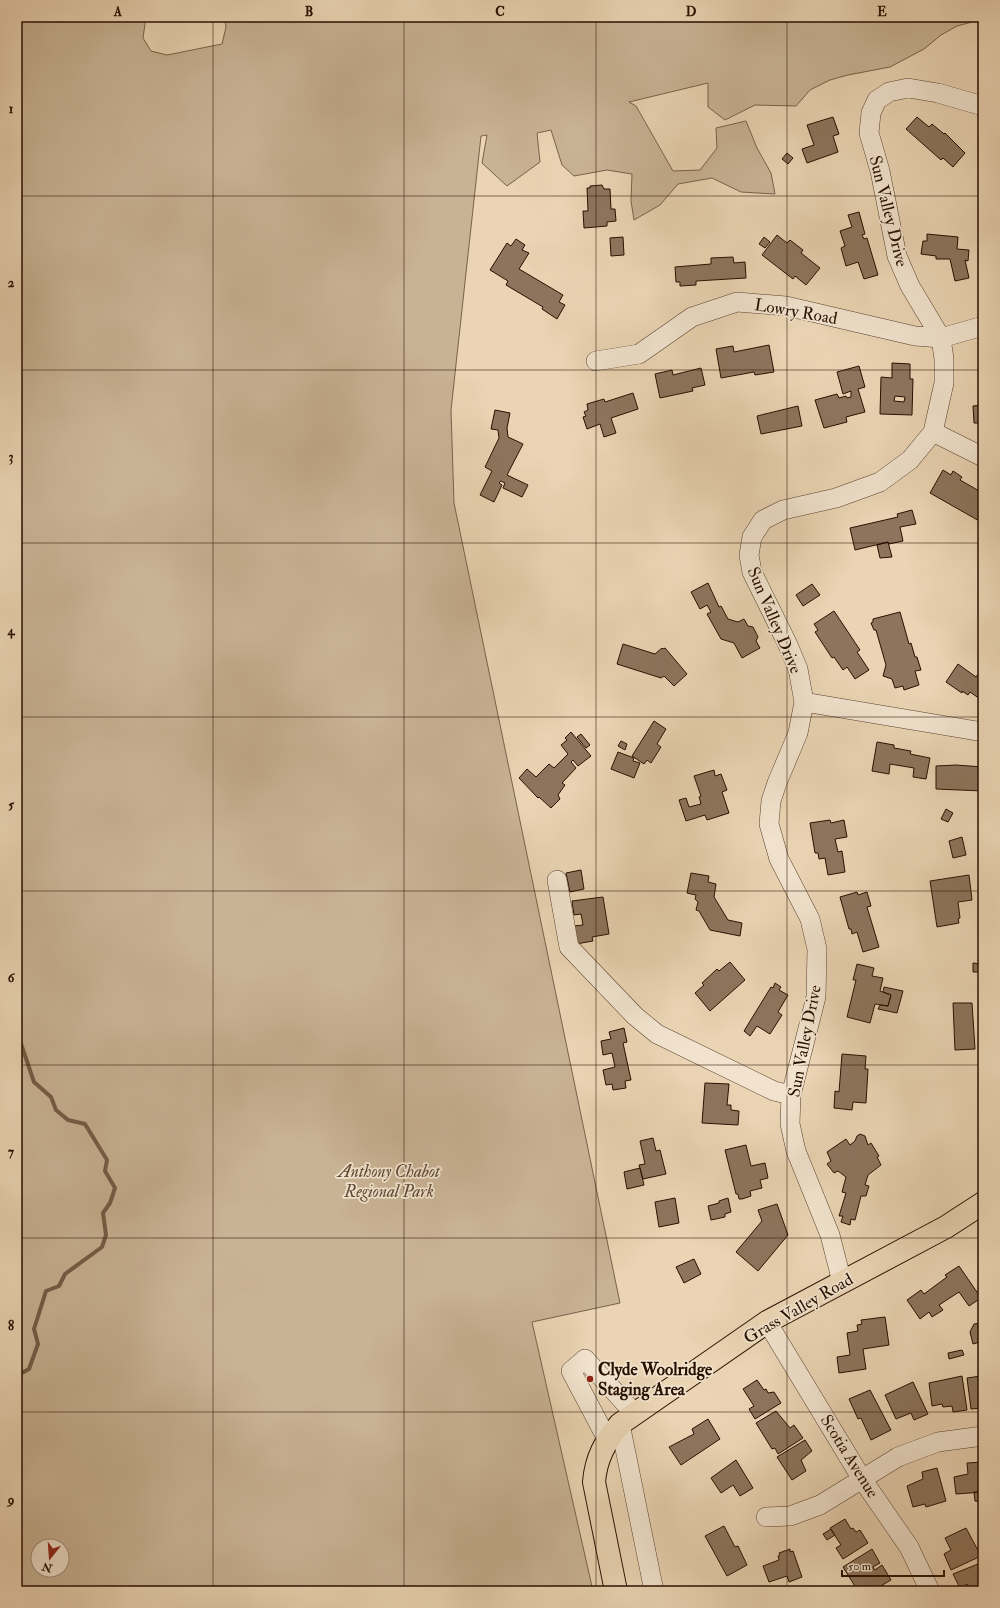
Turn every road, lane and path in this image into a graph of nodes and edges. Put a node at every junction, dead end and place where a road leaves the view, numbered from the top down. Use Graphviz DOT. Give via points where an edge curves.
graph roads {
  1 [pos="983,106"];
  2 [pos="983,326"];
  3 [pos="941,338"];
  4 [pos="596,361"];
  5 [pos="933,432"];
  6 [pos="983,457"];
  7 [pos="804,702"];
  8 [pos="983,732"];
  9 [pos="557,880"];
  10 [pos="791,1095"];
  11 [pos="983,1203"];
  12 [pos="842,1282"];
  13 [pos="767,1322"];
  14 [pos="621,1425"];
  15 [pos="983,1436"];
  16 [pos="862,1479"];
  17 [pos="766,1517"];
  18 [pos="616,1591"];
  19 [pos="654,1591"];
  20 [pos="930,1591"];
  1 -- 3 [label="street, Sun Valley Drive" via="938,93 908,88 889,92 877,100 871,113 869,133 880,171 897,256 910,286"];
  2 -- 3 [label="street, Lowry Road"];
  3 -- 4 [label="street, Lowry Road" via="915,336 786,306 737,302 692,317 639,354"];
  3 -- 5 [label="street, Sun Valley Drive" via="944,383"];
  5 -- 6 [label="street"];
  5 -- 7 [label="street, Sun Valley Drive" via="910,460 880,482 836,498 783,510 763,520 752,537 749,555 752,572 798,670"];
  7 -- 8 [label="street"];
  7 -- 10 [label="street, Sun Valley Drive" via="798,733 771,801 769,824 779,859 810,919 817,949 816,997"];
  9 -- 10 [label="street" via="569,947 636,1016 657,1034 774,1091"];
  10 -- 12 [label="street, Sun Valley Drive" via="790,1124 796,1151 830,1236"];
  11 -- 12 [label="main road, Grass Valley Road" via="946,1227"];
  12 -- 13 [label="main road, Grass Valley Road"];
  13 -- 14 [label="main road, Grass Valley Road"];
  13 -- 16 [label="street, Scotia Avenue"];
  14 -- 18 [label="main road" via="600,1452 594,1482"];
  14 -- 19 [label="street"];
  15 -- 16 [label="street" via="938,1442 898,1457"];
  16 -- 17 [label="street" via="820,1505 790,1516"];
  16 -- 20 [label="street, Scotia Avenue" via="909,1548"];
}
